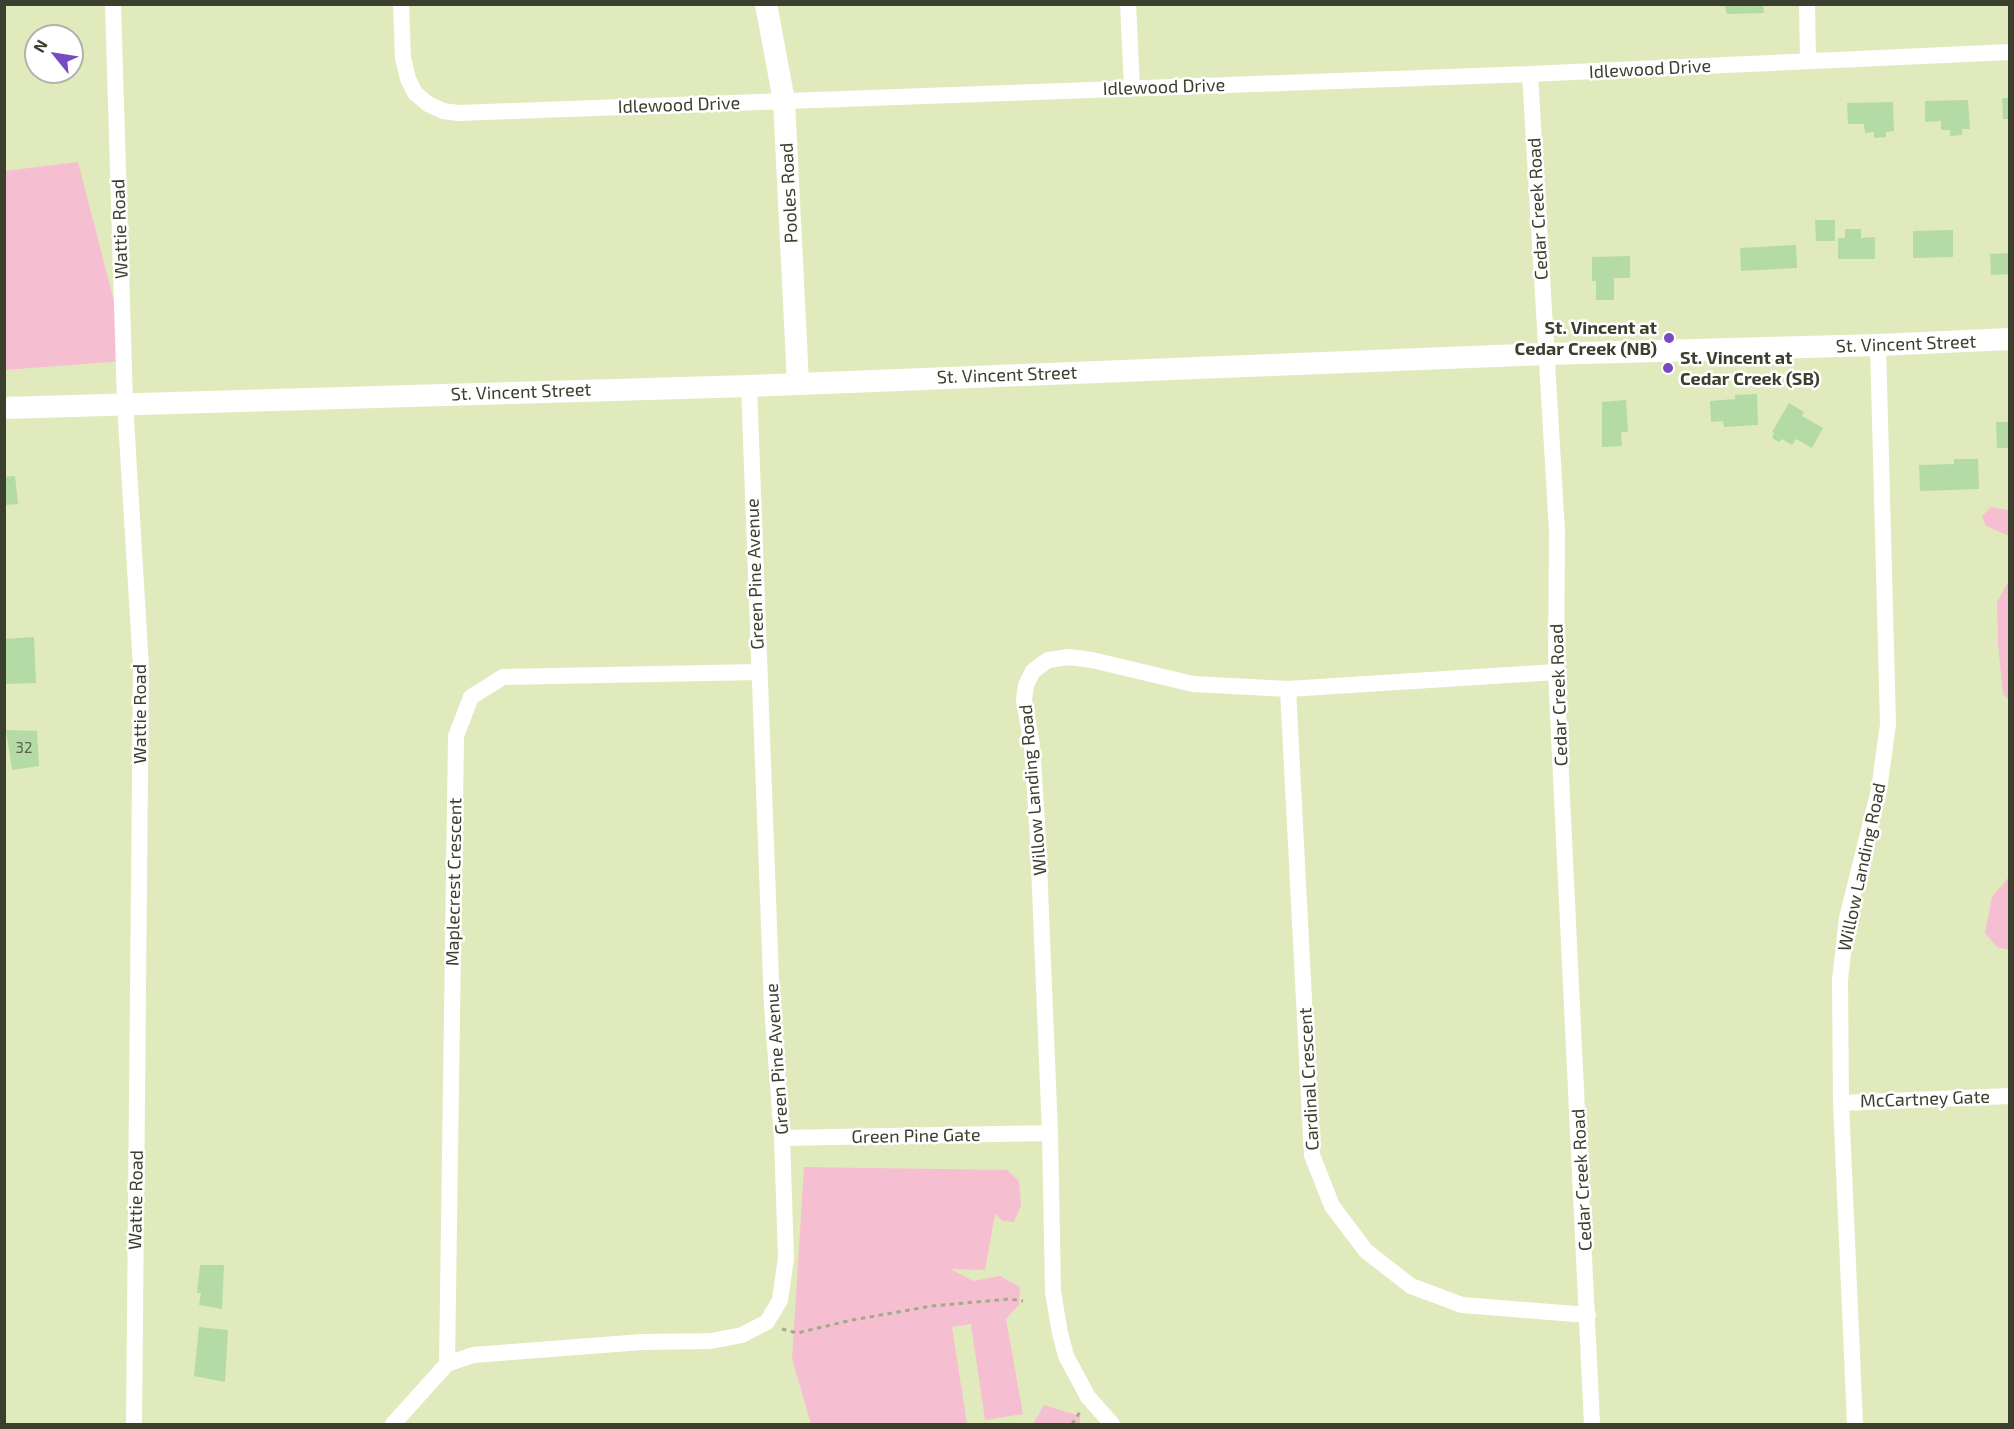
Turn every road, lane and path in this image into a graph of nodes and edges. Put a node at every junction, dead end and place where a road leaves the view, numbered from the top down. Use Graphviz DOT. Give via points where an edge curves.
graph roads {
  1 [pos="114,4"];
  2 [pos="401,4"];
  3 [pos="766,4"];
  4 [pos="1128,4"];
  5 [pos="1807,4"];
  6 [pos="2010,52"];
  7 [pos="1808,61"];
  8 [pos="1530,74"];
  9 [pos="1132,88"];
  10 [pos="784,101"];
  11 [pos="2010,339"];
  12 [pos="1878,345"];
  13 [pos="1546,354"];
  14 [pos="798,383"];
  15 [pos="749,386"];
  16 [pos="125,403"];
  17 [pos="4,408"];
  18 [pos="759,672"];
  19 [pos="1556,672"];
  20 [pos="1288,689"];
  21 [pos="2010,1096"];
  22 [pos="1841,1103"];
  23 [pos="1050,1133"];
  24 [pos="782,1138"];
  25 [pos="1023,1300"];
  26 [pos="1588,1315"];
  27 [pos="767,1322"];
  28 [pos="447,1364"];
  29 [pos="134,1425"];
  30 [pos="393,1425"];
  31 [pos="1112,1425"];
  32 [pos="1592,1425"];
  33 [pos="1856,1425"];
  1 -- 16 [label="street, Wattie Road"];
  2 -- 10 [label="street, Idlewood Drive" via="403,58 408,79 428,104 443,111"];
  3 -- 10 [label="street, Pooles Road"];
  4 -- 9 [label="street"];
  5 -- 7 [label="street"];
  6 -- 7 [label="street, Idlewood Drive"];
  7 -- 8 [label="street, Idlewood Drive"];
  8 -- 9 [label="street, Idlewood Drive"];
  8 -- 13 [label="street, Cedar Creek Road"];
  9 -- 10 [label="street, Idlewood Drive"];
  10 -- 14 [label="street, Pooles Road"];
  11 -- 12 [label="street, St. Vincent Street"];
  12 -- 13 [label="street, St. Vincent Street"];
  12 -- 22 [label="street, Willow Landing Road" via="1888,724 1879,790 1847,918 1840,980"];
  13 -- 14 [label="street, St. Vincent Street"];
  13 -- 19 [label="street, Cedar Creek Road" via="1557,531"];
  14 -- 15 [label="street, St. Vincent Street"];
  15 -- 16 [label="street, St. Vincent Street"];
  15 -- 18 [label="street, Green Pine Avenue"];
  16 -- 17 [label="street, St. Vincent Street"];
  16 -- 29 [label="street, Wattie Road" via="141,668"];
  18 -- 24 [label="street, Green Pine Avenue" via="772,1006"];
  18 -- 28 [label="street, Maplecrest Crescent" via="503,677 471,697 456,736"];
  19 -- 20 [label="street, Willow Landing Road"];
  19 -- 26 [label="street, Cedar Creek Road"];
  20 -- 23 [label="street, Willow Landing Road" via="1193,684 1069,657 1048,660 1033,671 1024,700 1032,745 1038,840"];
  20 -- 26 [label="street, Cardinal Crescent" via="1312,1155 1332,1206 1366,1251 1411,1286 1462,1305"];
  21 -- 22 [label="street, McCartney Gate"];
  22 -- 33 [label="street, Willow Landing Road"];
  23 -- 24 [label="street, Green Pine Gate"];
  23 -- 31 [label="street, Willow Landing Road" via="1053,1292 1060,1333 1076,1377"];
  24 -- 27 [label="street, Green Pine Avenue" via="786,1258 780,1300"];
  25 -- 27 [label="path" via="932,1306 796,1334"];
  26 -- 32 [label="street, Cedar Creek Road"];
  27 -- 28 [label="street" via="742,1335 711,1341 642,1342 473,1355"];
  28 -- 30 [label="street"];
}
